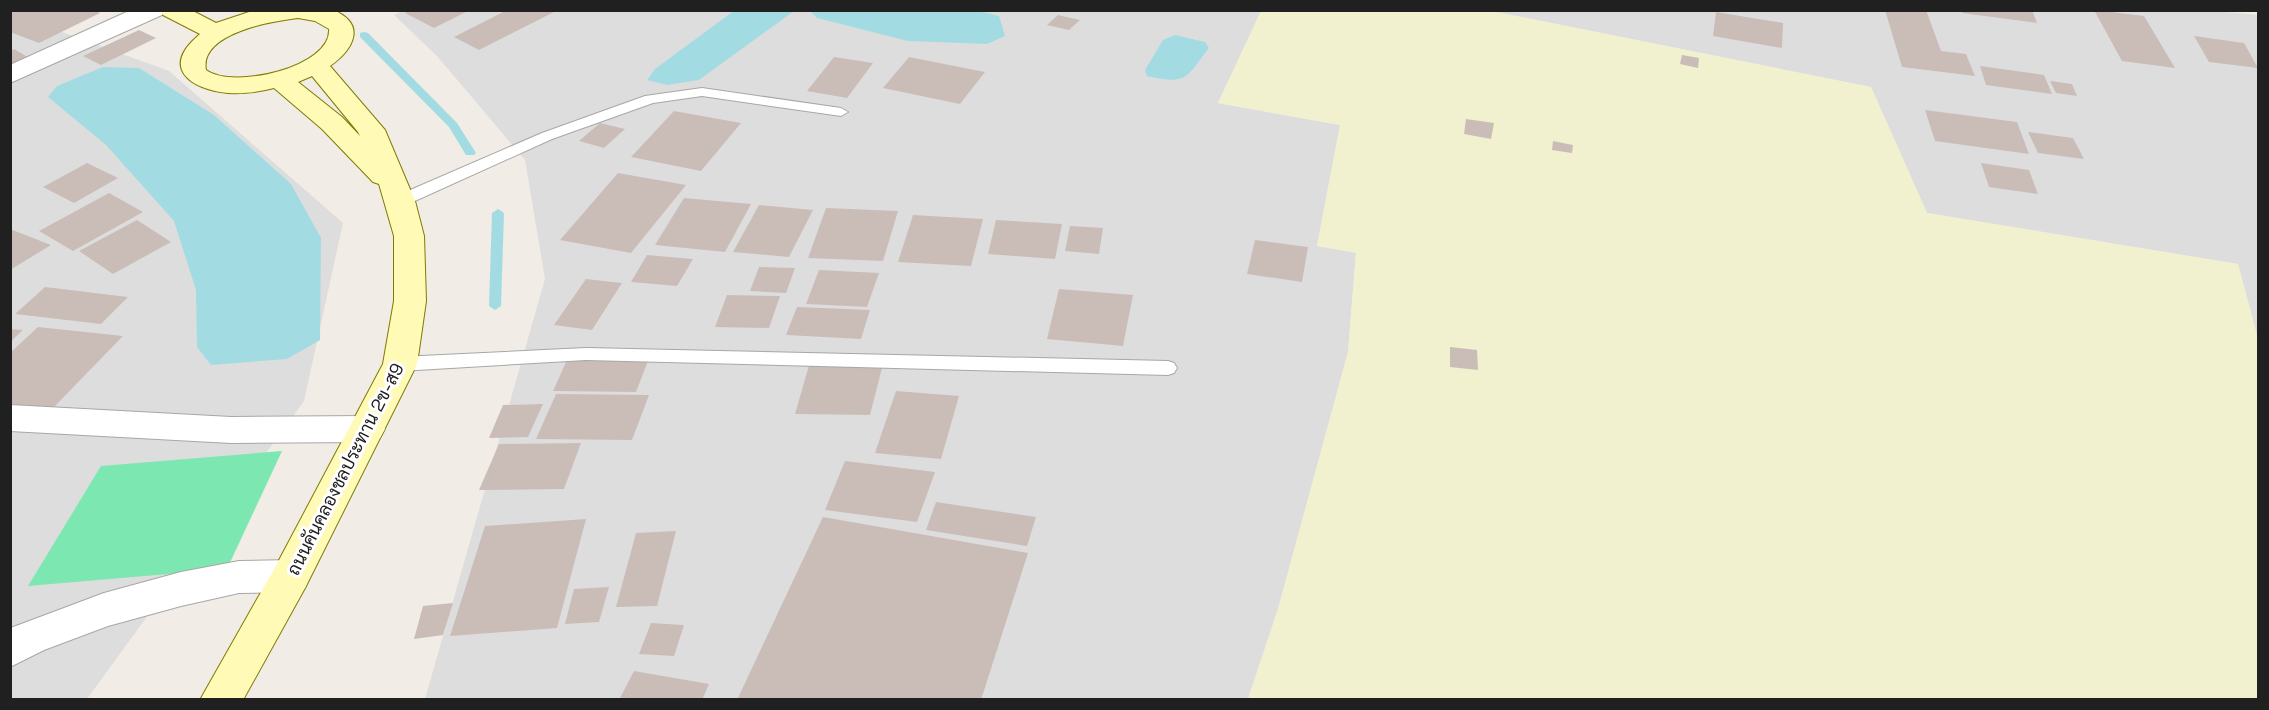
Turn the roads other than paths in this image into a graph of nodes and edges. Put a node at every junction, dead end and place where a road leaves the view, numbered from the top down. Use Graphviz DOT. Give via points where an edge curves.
graph roads {
  1 [pos="153,10"];
  2 [pos="172,10"];
  3 [pos="192,10"];
  4 [pos="333,13"];
  5 [pos="229,28"];
  6 [pos="315,64"];
  7 [pos="10,75"];
  8 [pos="279,79"];
  9 [pos="841,112"];
  10 [pos="398,195"];
  11 [pos="400,364"];
  12 [pos="1168,368"];
  13 [pos="10,418"];
  14 [pos="368,429"];
  15 [pos="291,576"];
  16 [pos="10,649"];
  17 [pos="221,699"];
  1 -- 7 [label="street"];
  2 -- 5 [label="street"];
  3 -- 5 [label="street"];
  4 -- 5 [label="street" via="280,12"];
  4 -- 6 [label="street" via="343,27 343,36 339,45"];
  5 -- 8 [label="street" via="199,48 192,67 197,75 207,81 238,85"];
  6 -- 8 [label="street"];
  6 -- 10 [label="street, ถนนคันคลองชลประทาน 2ข-ส9" via="371,130"];
  8 -- 10 [label="street, ถนนคันคลองชลประทาน 2ข-ส9" via="332,123"];
  9 -- 10 [label="lane" via="702,92 650,99"];
  10 -- 11 [label="street, ถนนคันคลองชลประทาน 2ข-ส9" via="409,236 410,301"];
  11 -- 12 [label="lane" via="586,354"];
  11 -- 14 [label="street, ถนนคันคลองชลประทาน 2ข-ส9"];
  13 -- 14 [label="street" via="231,430"];
  14 -- 15 [label="street, ถนนคันคลองชลประทาน 2ข-ส9"];
  15 -- 16 [label="street" via="239,577 181,589 104,610"];
  15 -- 17 [label="street, ถนนคันคลองชลประทาน 2ข-ส9"];
}
